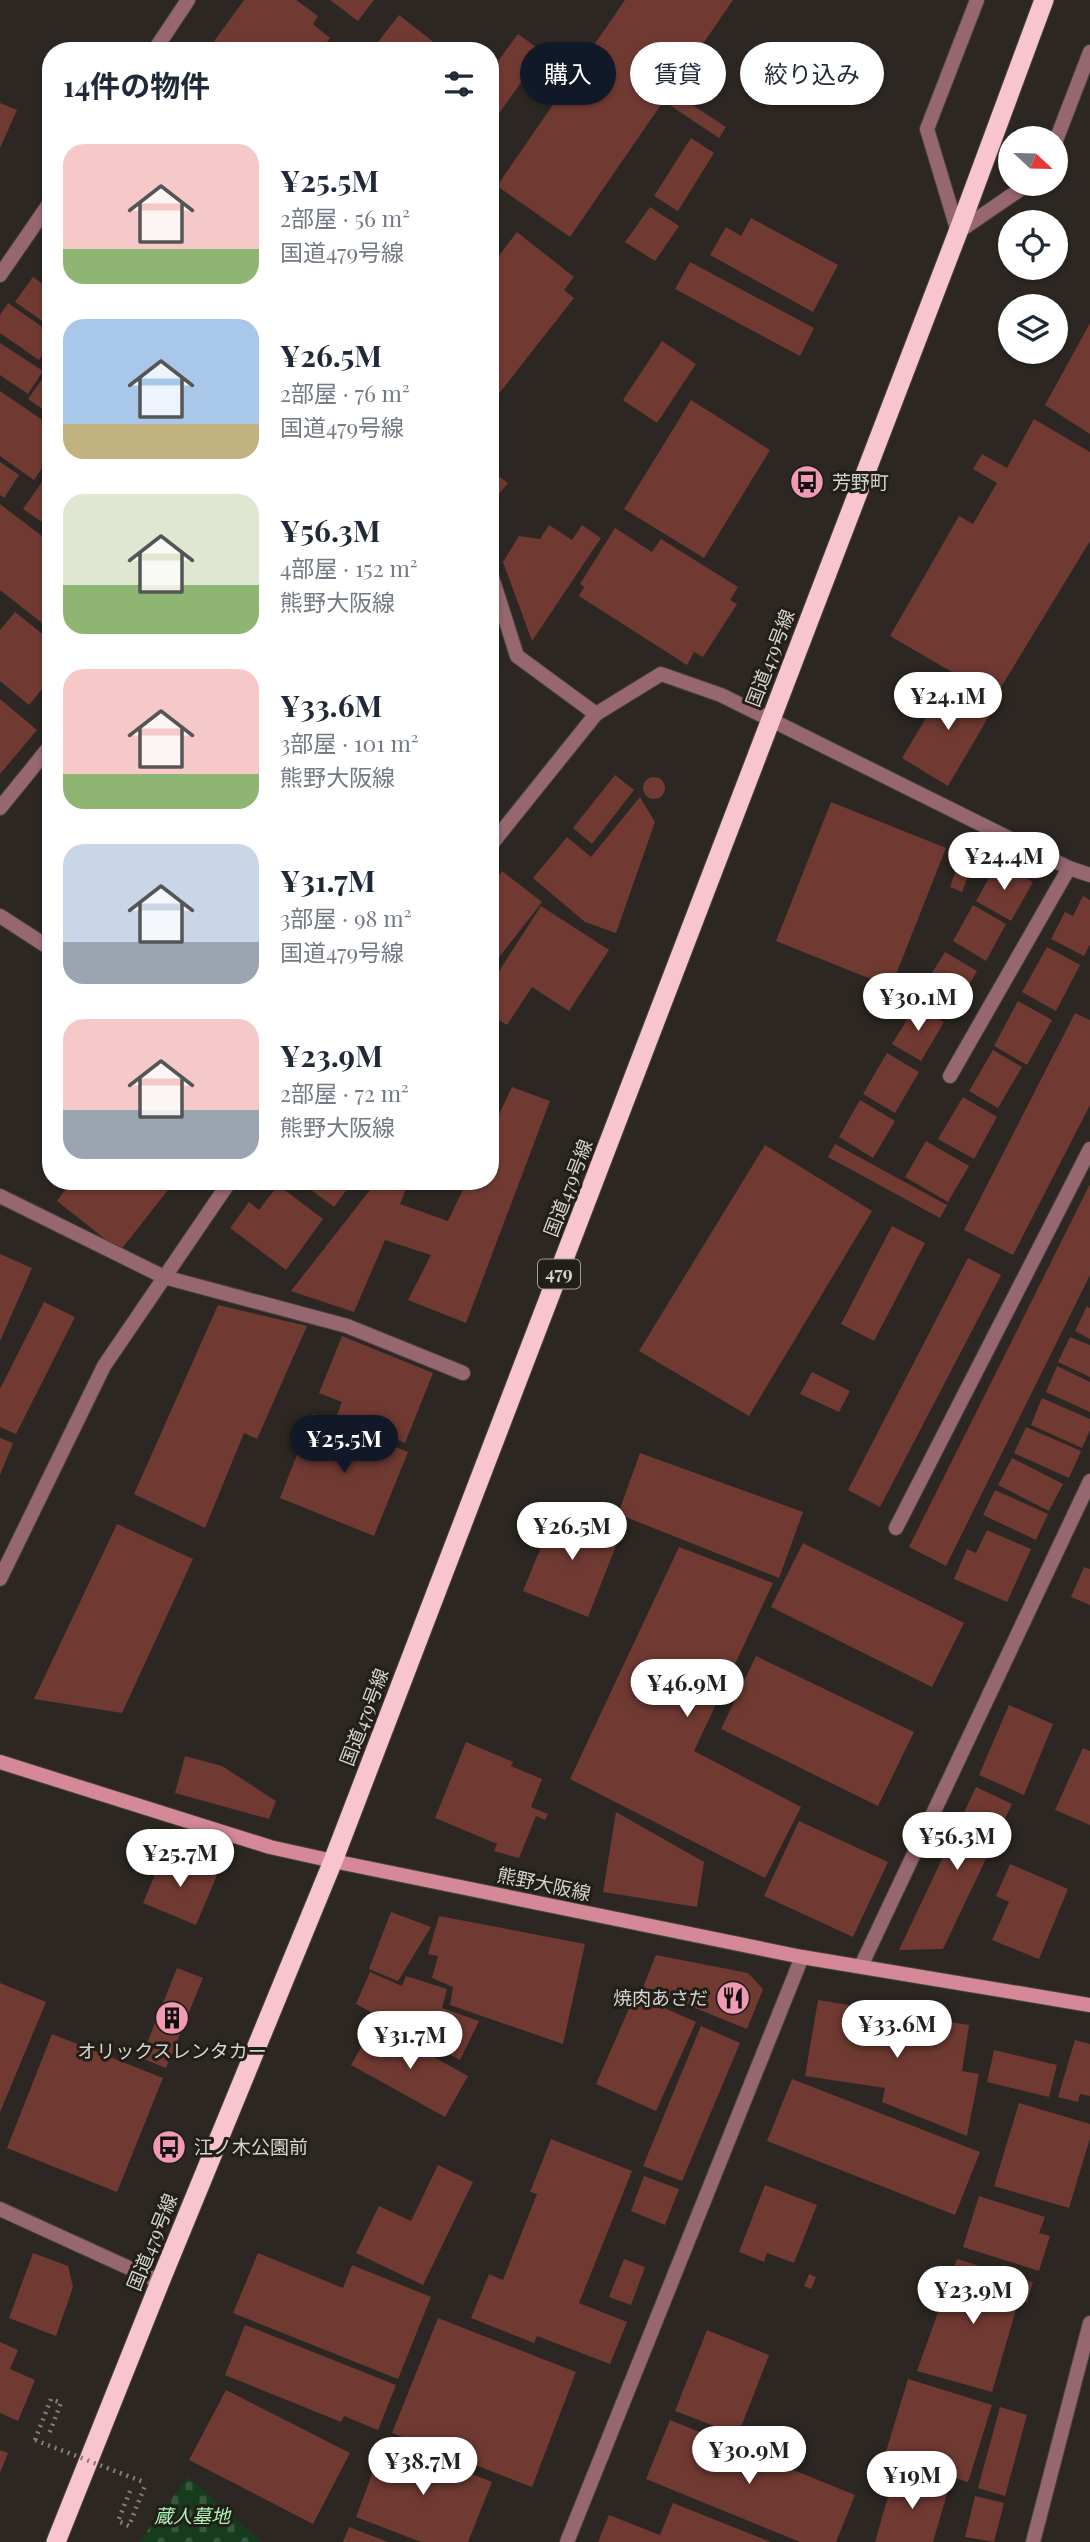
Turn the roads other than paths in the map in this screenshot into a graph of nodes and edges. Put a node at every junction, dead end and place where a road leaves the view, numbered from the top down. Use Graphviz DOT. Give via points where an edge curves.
graph roads {
  1 [pos="188,0"];
  2 [pos="976,0"];
  3 [pos="1044,0"];
  4 [pos="159,42"];
  5 [pos="1090,52"];
  6 [pos="1062,126"];
  7 [pos="1010,196"];
  8 [pos="42,214"];
  9 [pos="958,232"];
  10 [pos="0,275"];
  11 [pos="499,599"];
  12 [pos="596,714"];
  13 [pos="770,721"];
  14 [pos="42,756"];
  15 [pos="0,808"];
  16 [pos="499,835"];
  17 [pos="1069,868"];
  18 [pos="1090,875"];
  19 [pos="0,916"];
  20 [pos="42,942"];
  21 [pos="950,1076"];
  22 [pos="1090,1149"];
  23 [pos="224,1190"];
  24 [pos="0,1196"];
  25 [pos="164,1278"];
  26 [pos="463,1373"];
  27 [pos="1090,1481"];
  28 [pos="896,1528"];
  29 [pos="0,1579"];
  30 [pos="0,1762"];
  31 [pos="333,1861"];
  32 [pos="802,1957"];
  33 [pos="861,1966"];
  34 [pos="1090,2005"];
  35 [pos="0,2209"];
  36 [pos="160,2282"];
  37 [pos="1090,2323"];
  38 [pos="56,2542"];
  39 [pos="567,2542"];
  40 [pos="1033,2542"];
  1 -- 4 [label="street"];
  2 -- 9 [label="street" via="927,129"];
  3 -- 9 [label="highway, 国道479号線 / 479"];
  5 -- 6 [label="street"];
  7 -- 9 [label="street"];
  8 -- 10 [label="street"];
  9 -- 13 [label="highway, 国道479号線 / 479"];
  11 -- 12 [label="street" via="517,656"];
  12 -- 13 [label="street" via="661,674 721,695"];
  12 -- 16 [label="street"];
  13 -- 17 [label="street"];
  13 -- 31 [label="highway, 国道479号線 / 479"];
  14 -- 15 [label="street"];
  17 -- 18 [label="street"];
  17 -- 21 [label="street"];
  19 -- 20 [label="street"];
  22 -- 28 [label="street"];
  23 -- 25 [label="street"];
  24 -- 25 [label="street"];
  25 -- 26 [label="street" via="347,1326"];
  25 -- 29 [label="street" via="104,1366"];
  27 -- 33 [label="street"];
  30 -- 31 [label="main road, 熊野大阪線" via="270,1847"];
  31 -- 32 [label="main road, 熊野大阪線"];
  31 -- 36 [label="highway, 国道479号線 / 479"];
  32 -- 33 [label="main road, 熊野大阪線"];
  32 -- 39 [label="street"];
  33 -- 34 [label="main road, 熊野大阪線"];
  35 -- 36 [label="street"];
  36 -- 38 [label="highway, 国道479号線 / 479"];
  37 -- 40 [label="street"];
}
